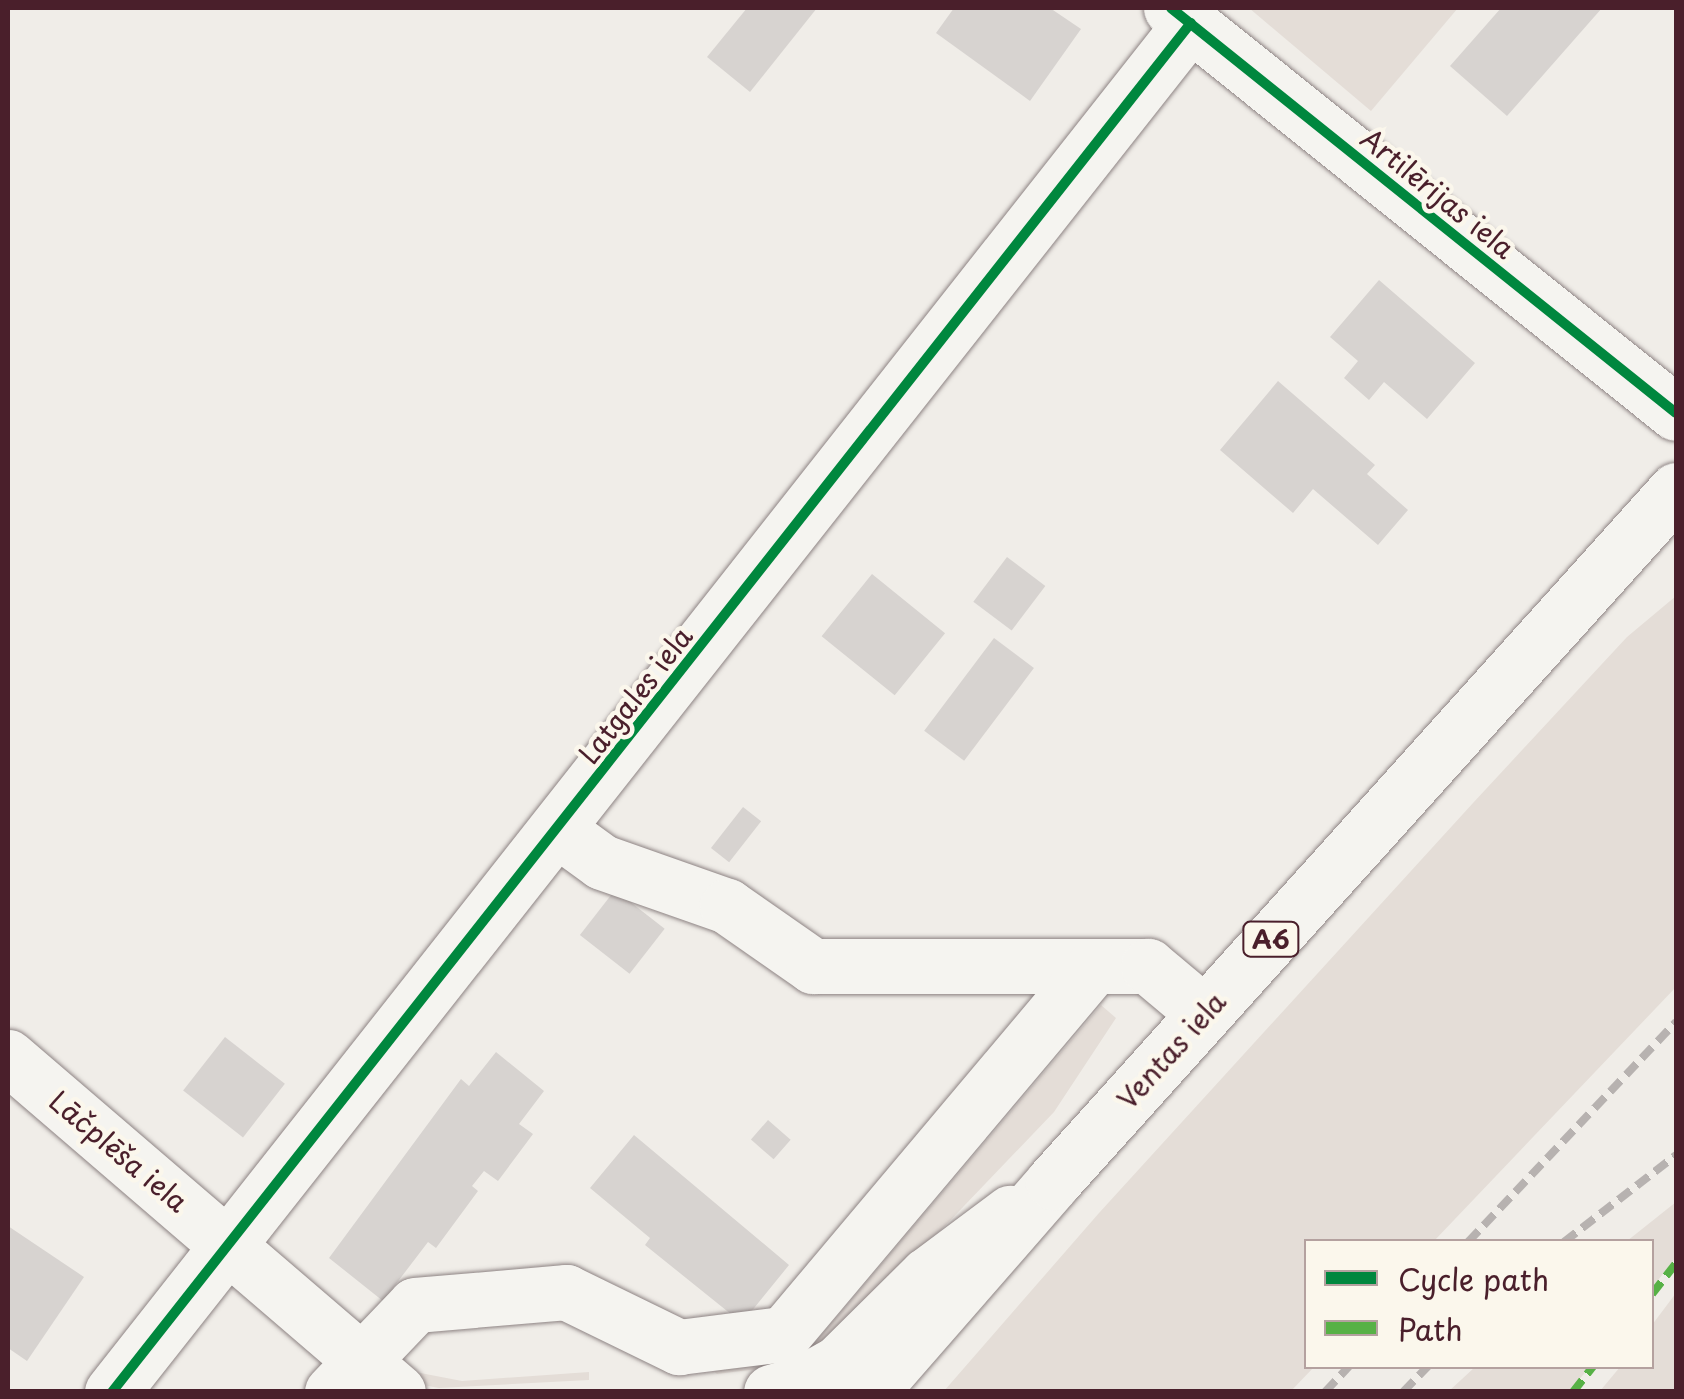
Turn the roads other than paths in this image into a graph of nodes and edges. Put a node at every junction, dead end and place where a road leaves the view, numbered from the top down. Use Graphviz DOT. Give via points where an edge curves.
graph roads {
  1 [pos="1181,16"];
  2 [pos="1676,412"];
  3 [pos="1676,490"];
  4 [pos="558,830"];
  5 [pos="1094,966"];
  6 [pos="1204,1013"];
  7 [pos="8,1057"];
  8 [pos="1053,1182"];
  9 [pos="231,1245"];
  10 [pos="682,1369"];
  11 [pos="363,1381"];
  12 [pos="112,1392"];
  13 [pos="770,1392"];
  14 [pos="870,1392"];
  1 -- 2 [label="main road, Artilērijas iela"];
  1 -- 4 [label="main road, Latgales iela"];
  3 -- 6 [label="main road, Ventas iela / A6"];
  4 -- 5 [label="main road" via="602,862 727,906 813,966"];
  4 -- 9 [label="main road, Latgales iela"];
  5 -- 6 [label="main road" via="1148,966"];
  5 -- 10 [label="main road" via="784,1334"];
  6 -- 8 [label="main road, Ventas iela / A6"];
  7 -- 9 [label="main road, Lāčplēša iela"];
  8 -- 13 [label="main road" via="927,1276 838,1363"];
  8 -- 14 [label="main road, Ventas iela / A6"];
  9 -- 11 [label="main road, Lāčplēša iela"];
  9 -- 12 [label="main road, Latgales iela"];
  10 -- 11 [label="main road" via="566,1292 414,1304"];
}
